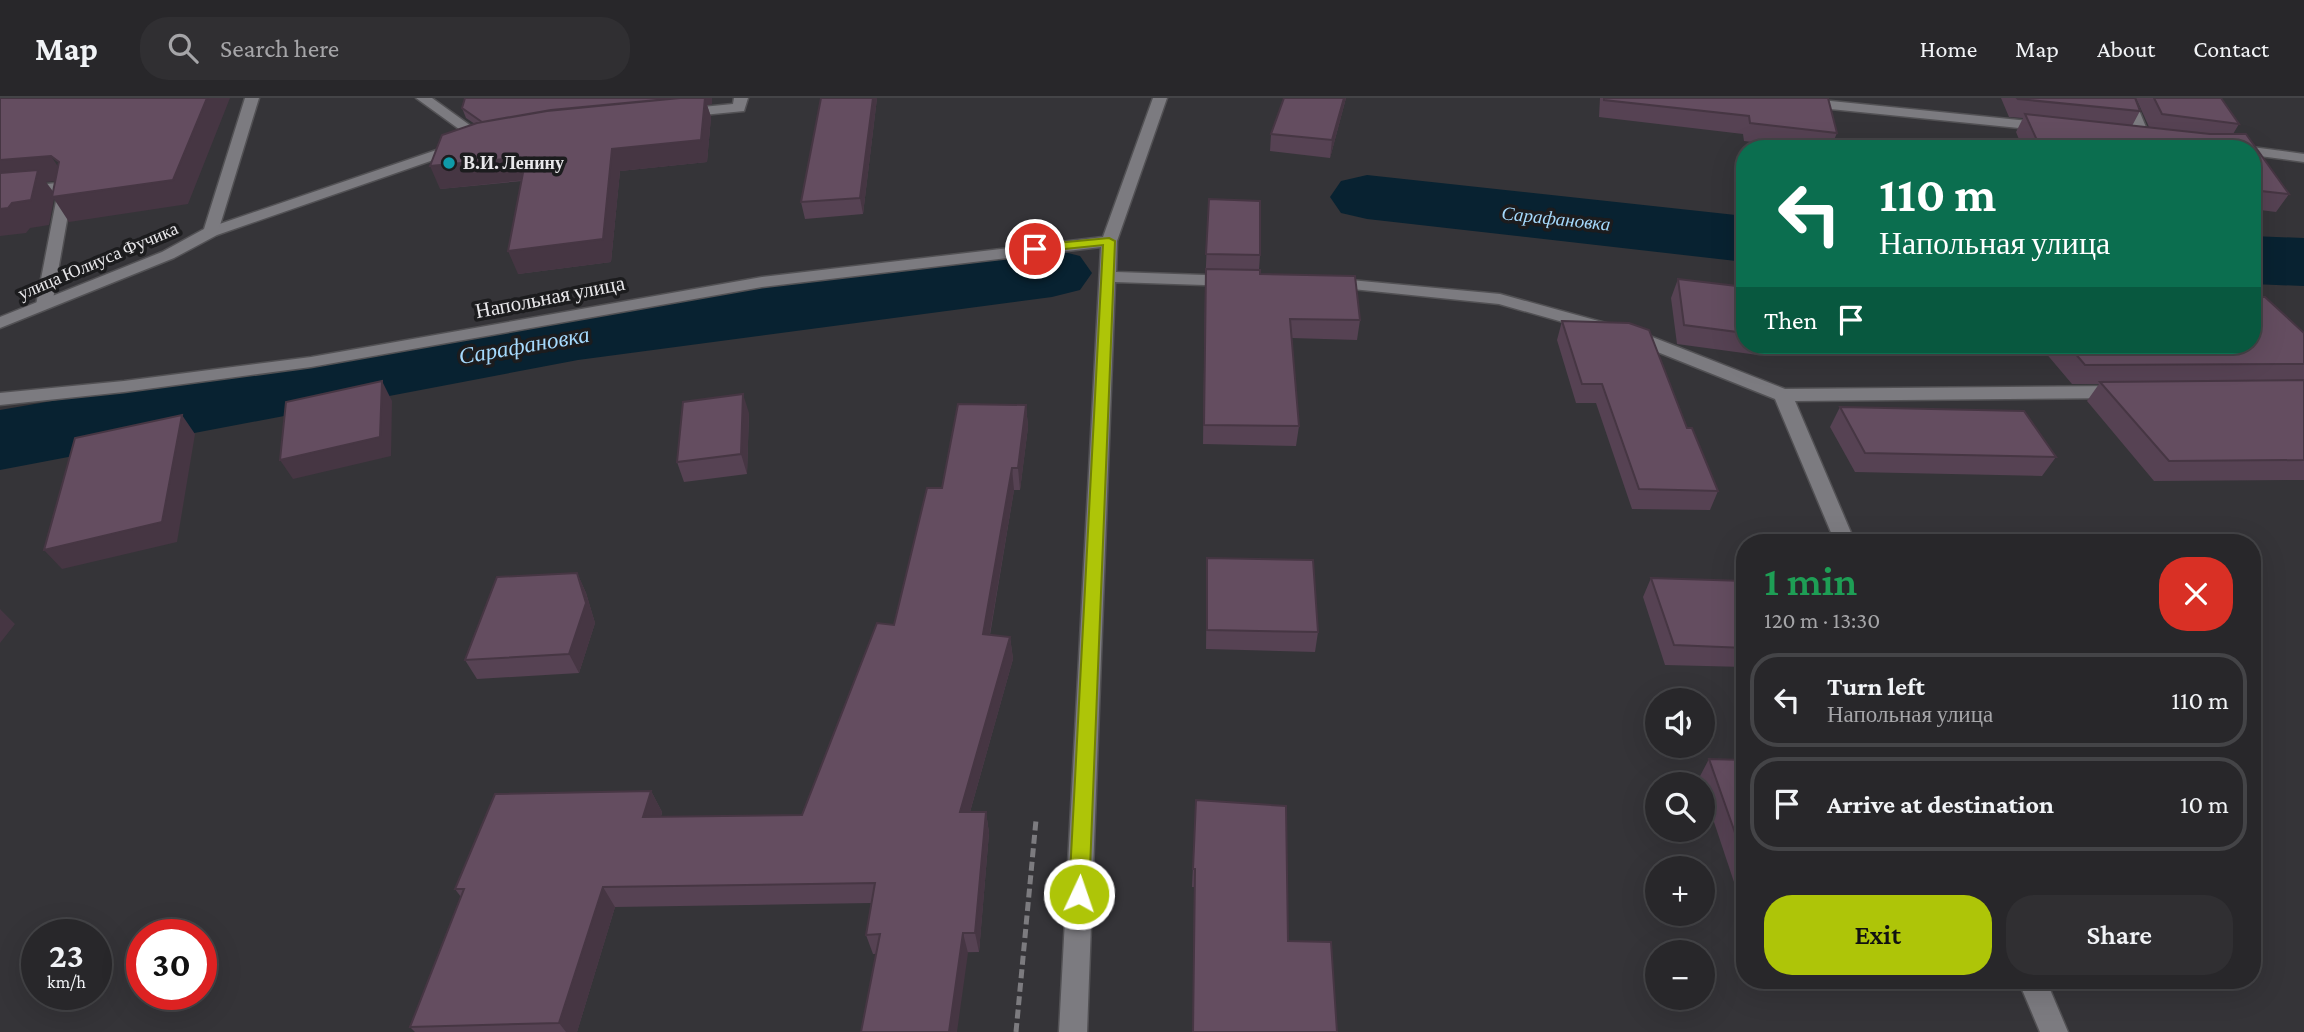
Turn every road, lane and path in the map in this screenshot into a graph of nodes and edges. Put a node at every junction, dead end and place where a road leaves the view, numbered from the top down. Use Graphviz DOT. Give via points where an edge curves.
graph roads {
  1 [pos="252,98"];
  2 [pos="423,98"];
  3 [pos="741,98"];
  4 [pos="1160,98"];
  5 [pos="1761,98"];
  6 [pos="2127,98"];
  7 [pos="660,116"];
  8 [pos="2061,128"];
  9 [pos="2143,137"];
  10 [pos="2261,152"];
  11 [pos="2304,159"];
  12 [pos="0,193"];
  13 [pos="211,232"];
  14 [pos="1109,241"];
  15 [pos="1108,277"];
  16 [pos="1259,282"];
  17 [pos="1314,283"];
  18 [pos="44,306"];
  19 [pos="0,323"];
  20 [pos="2139,392"];
  21 [pos="1783,396"];
  22 [pos="0,399"];
  23 [pos="1842,534"];
  24 [pos="2036,989"];
  25 [pos="1073,1032"];
  26 [pos="2054,1032"];
  1 -- 13 [label="street"];
  2 -- 13 [label="street, улица Юлиуса Фучика" via="488,138"];
  3 -- 7 [label="street" via="739,108"];
  4 -- 14 [label="street"];
  5 -- 8 [label="street"];
  6 -- 9 [label="street"];
  10 -- 11 [label="street"];
  12 -- 18 [label="street" via="66,186"];
  13 -- 18 [label="street, улица Юлиуса Фучика" via="169,255"];
  14 -- 15 [label="street"];
  14 -- 22 [label="street, Напольная улица" via="762,282 257,370"];
  15 -- 16 [label="street"];
  15 -- 25 [label="street"];
  17 -- 21 [label="street" via="1500,299 1636,337"];
  18 -- 19 [label="street, улица Юлиуса Фучика"];
  20 -- 21 [label="street"];
  21 -- 23 [label="street"];
  24 -- 26 [label="street"];
}
